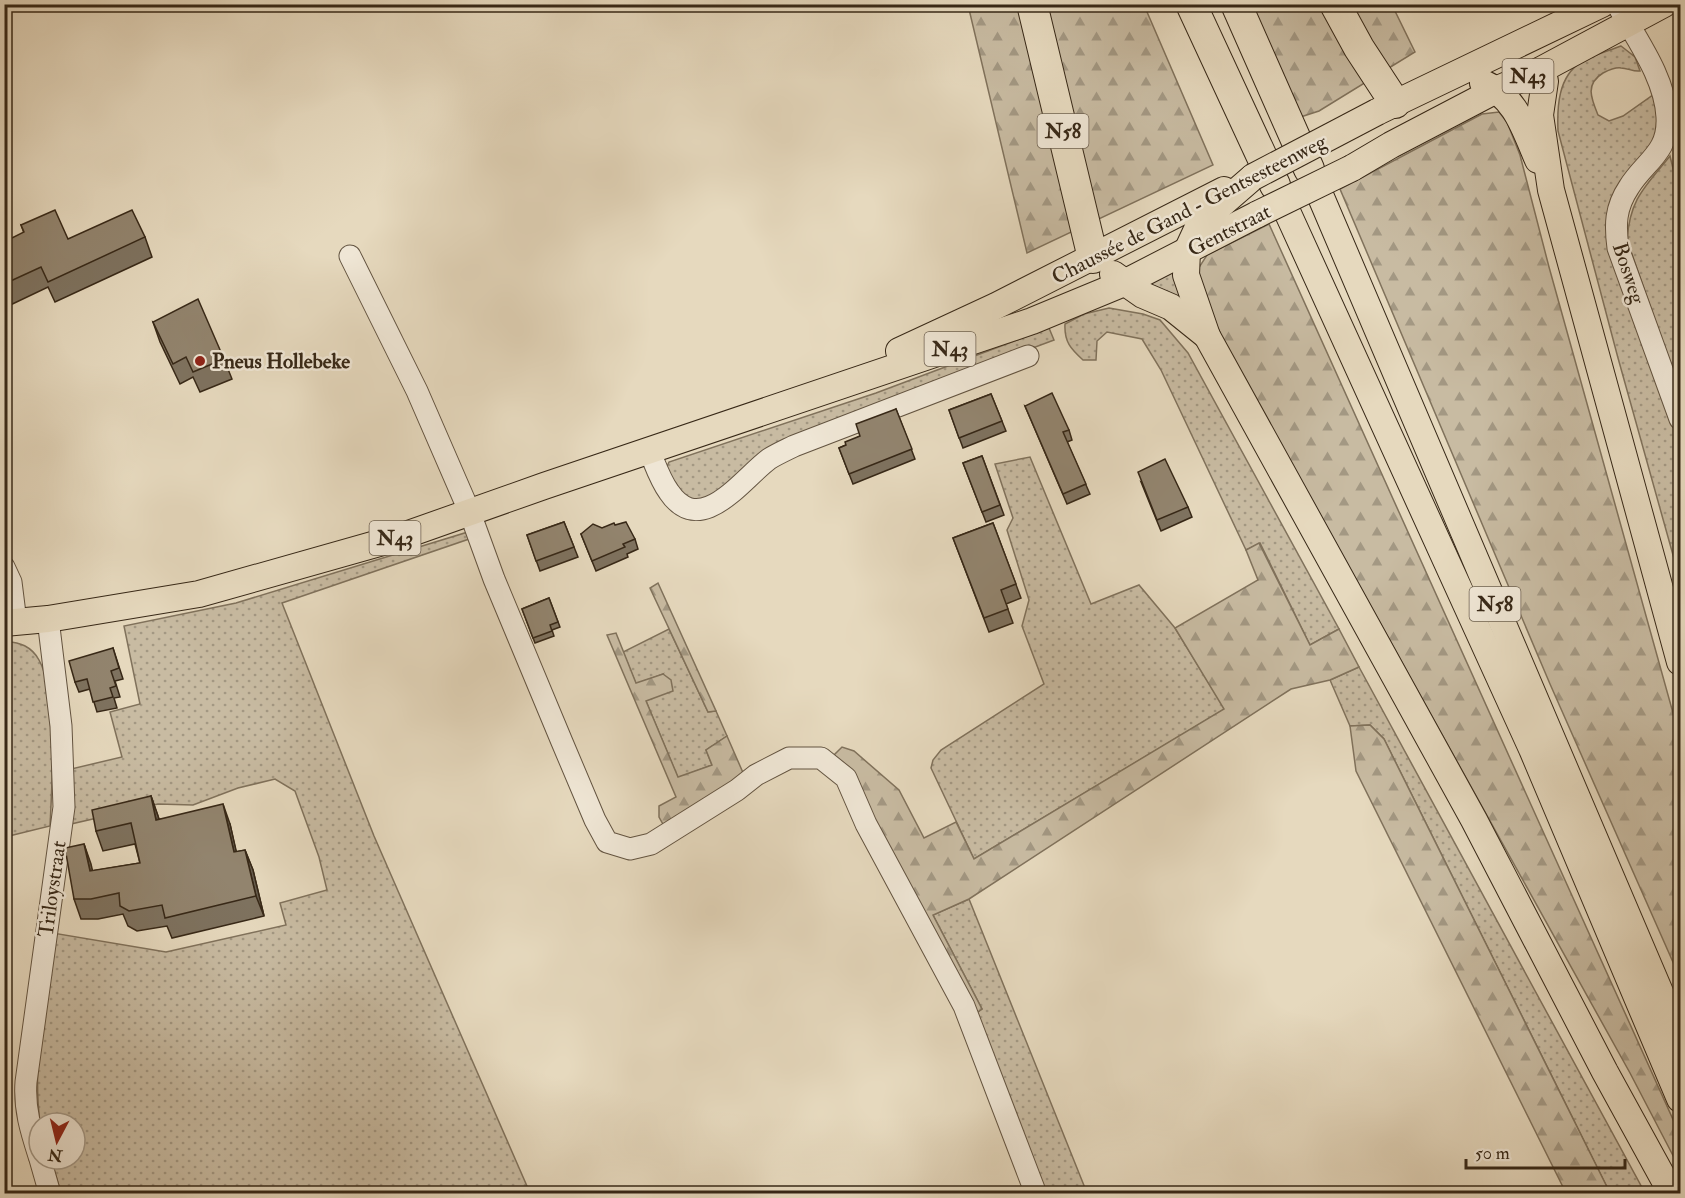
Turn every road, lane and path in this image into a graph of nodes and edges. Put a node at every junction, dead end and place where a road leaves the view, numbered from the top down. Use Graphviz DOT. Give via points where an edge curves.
graph roads {
  1 [pos="1032,4"];
  2 [pos="1191,4"];
  3 [pos="1236,4"];
  4 [pos="1335,4"];
  5 [pos="1602,4"];
  6 [pos="1664,4"];
  7 [pos="1622,14"];
  8 [pos="1539,71"];
  9 [pos="1451,78"];
  10 [pos="1497,89"];
  11 [pos="1387,123"];
  12 [pos="1309,169"];
  13 [pos="1264,181"];
  14 [pos="1551,190"];
  15 [pos="1197,230"];
  16 [pos="350,256"];
  17 [pos="1093,258"];
  18 [pos="1124,283"];
  19 [pos="1207,336"];
  20 [pos="1028,356"];
  21 [pos="773,408"];
  22 [pos="1680,419"];
  23 [pos="649,450"];
  24 [pos="470,513"];
  25 [pos="4,567"];
  26 [pos="48,620"];
  27 [pos="10,622"];
  28 [pos="1680,662"];
  29 [pos="1680,1039"];
  30 [pos="1680,1099"];
  31 [pos="27,1114"];
  32 [pos="44,1171"];
  33 [pos="51,1194"];
  34 [pos="1036,1194"];
  35 [pos="1672,1194"];
  1 -- 17 [label="highway, N58"];
  2 -- 13 [label="highway, N58"];
  3 -- 12 [label="highway, N58"];
  4 -- 11 [label="highway" via="1359,48"];
  5 -- 9 [label="main road, Chaussée de Gand - Gentsesteenweg / N43"];
  6 -- 7 [label="main road, Gentstraat / N43"];
  7 -- 8 [label="main road, Gentstraat / N43"];
  7 -- 22 [label="street, Bosweg" via="1656,75 1665,100 1667,123 1664,143 1629,186 1618,210 1618,248"];
  8 -- 10 [label="main road, Gentstraat / N43"];
  8 -- 14 [label="main road" via="1545,81 1540,115"];
  9 -- 10 [label="main road" via="1477,80"];
  9 -- 11 [label="main road, Chaussée de Gand - Gentsesteenweg / N43"];
  10 -- 11 [label="main road, Gentstraat / N43"];
  10 -- 14 [label="main road" via="1518,114"];
  11 -- 13 [label="main road, Chaussée de Gand - Gentsesteenweg / N43, bridge"];
  11 -- 15 [label="main road, Gentstraat / N43, bridge" via="1352,168"];
  12 -- 29 [label="main road, N58"];
  13 -- 15 [label="main road, Chaussée de Gand - Gentsesteenweg / N43"];
  13 -- 30 [label="main road, N58" via="1532,749"];
  14 -- 28 [label="main road"];
  15 -- 17 [label="main road, Chaussée de Gand - Gentsesteenweg / N43"];
  15 -- 18 [label="main road, Gentstraat / N43"];
  15 -- 19 [label="main road" via="1186,275"];
  16 -- 24 [label="street" via="413,382"];
  17 -- 18 [label="main road"];
  17 -- 21 [label="main road, Chaussée de Gand - Gentsesteenweg / N43"];
  18 -- 19 [label="main road" via="1171,307"];
  18 -- 21 [label="main road, Gentstraat / N43" via="1032,321"];
  19 -- 35 [label="main road" via="1474,820"];
  20 -- 23 [label="street" via="794,446 770,459 721,502 704,510 680,504 668,492"];
  21 -- 23 [label="main road, N43"];
  23 -- 24 [label="main road, N43"];
  24 -- 26 [label="main road, N43" via="398,538 199,594"];
  24 -- 34 [label="street" via="494,579 607,842 630,849 651,844 756,775 789,758 820,758 846,777 866,824 963,1006"];
  25 -- 27 [label="street" via="11,582"];
  26 -- 27 [label="main road, N43"];
  26 -- 31 [label="street, Triloystraat" via="61,726 64,807 26,1082"];
  32 -- 33 [label="street, Triloystraat"];
}
